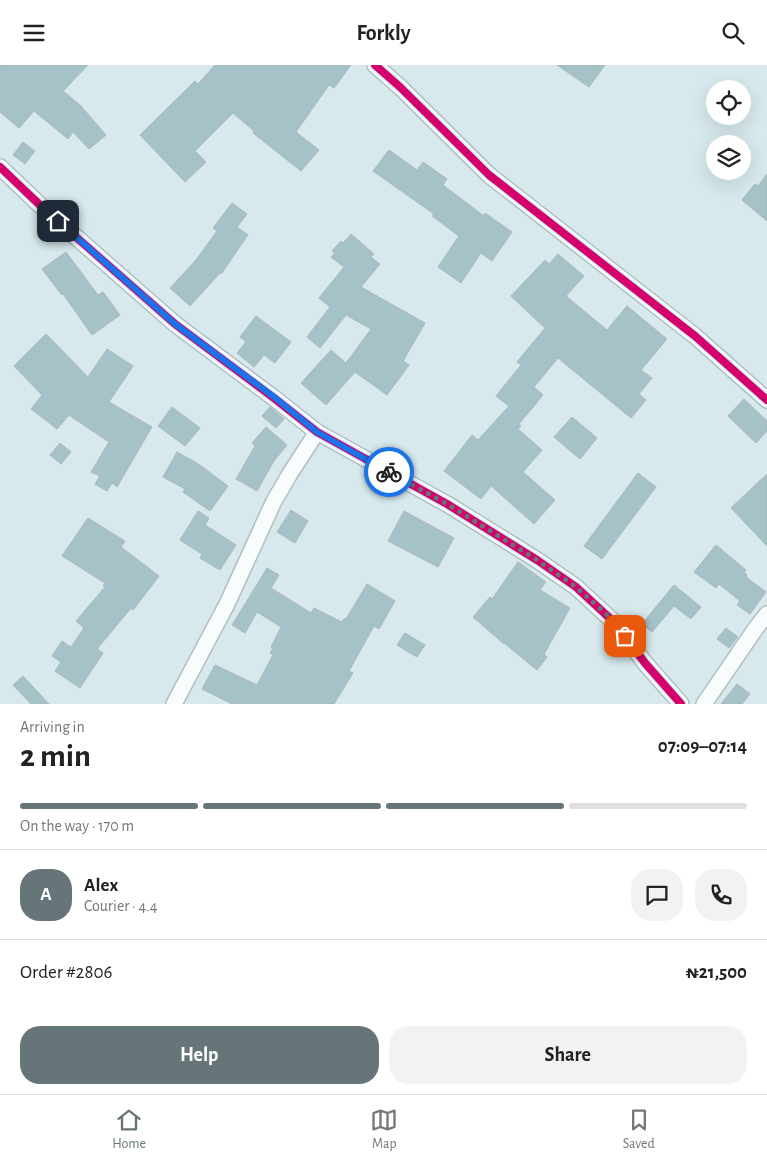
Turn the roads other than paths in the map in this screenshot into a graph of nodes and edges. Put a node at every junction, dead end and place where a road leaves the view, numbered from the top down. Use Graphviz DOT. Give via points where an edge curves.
graph roads {
  1 [pos="374,65"];
  2 [pos="0,167"];
  3 [pos="767,400"];
  4 [pos="317,432"];
  5 [pos="767,613"];
  6 [pos="174,704"];
  7 [pos="681,704"];
  8 [pos="704,704"];
  1 -- 3 [label="street" via="489,175 695,336"];
  2 -- 4 [label="street" via="175,324"];
  4 -- 6 [label="street" via="274,501 227,604"];
  4 -- 7 [label="street" via="447,504 576,587 616,623"];
  5 -- 8 [label="street"];
}
